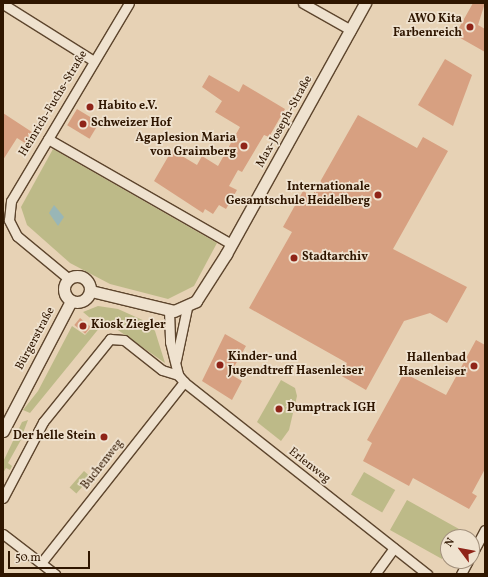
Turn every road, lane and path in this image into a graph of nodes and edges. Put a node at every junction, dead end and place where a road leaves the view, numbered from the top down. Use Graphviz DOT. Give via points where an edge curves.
graph roads {
  1 [pos="129,3"];
  2 [pos="303,3"];
  3 [pos="365,3"];
  4 [pos="3,4"];
  5 [pos="350,30"];
  6 [pos="94,61"];
  7 [pos="48,139"];
  8 [pos="6,223"];
  9 [pos="231,244"];
  10 [pos="69,279"];
  11 [pos="91,291"];
  12 [pos="71,301"];
  13 [pos="187,308"];
  14 [pos="169,310"];
  15 [pos="176,360"];
  16 [pos="178,374"];
  17 [pos="184,382"];
  18 [pos="3,431"];
  19 [pos="3,498"];
  20 [pos="485,530"];
  21 [pos="3,534"];
  22 [pos="480,539"];
  23 [pos="394,548"];
  24 [pos="40,563"];
  25 [pos="55,574"];
  26 [pos="374,574"];
  27 [pos="427,574"];
  1 -- 6 [label="street, Heinrich-Fuchs-Straße"];
  2 -- 5 [label="street"];
  3 -- 5 [label="street, Max-Joseph-Straße"];
  4 -- 6 [label="street"];
  5 -- 9 [label="street, Max-Joseph-Straße"];
  6 -- 7 [label="street, Heinrich-Fuchs-Straße"];
  7 -- 8 [label="street, Heinrich-Fuchs-Straße" via="14,194"];
  7 -- 9 [label="street"];
  8 -- 10 [label="street, Heinrich-Fuchs-Straße" via="17,236"];
  9 -- 13 [label="street, Max-Joseph-Straße" via="205,290"];
  10 -- 11 [label="street" via="82,276 89,282"];
  10 -- 12 [label="street" via="64,291"];
  11 -- 12 [label="street" via="84,301"];
  11 -- 14 [label="street"];
  12 -- 18 [label="street, Bürgerstraße"];
  13 -- 14 [label="street"];
  13 -- 15 [label="street, Erlenweg"];
  14 -- 15 [label="street, Erlenweg" via="170,342"];
  15 -- 16 [label="street, Erlenweg"];
  16 -- 17 [label="street, Erlenweg"];
  16 -- 19 [label="street" via="162,370 124,340 110,339 43,422"];
  17 -- 23 [label="street, Erlenweg"];
  17 -- 24 [label="street, Buchenweg"];
  20 -- 22 [label="street"];
  21 -- 24 [label="street"];
  23 -- 26 [label="street"];
  23 -- 27 [label="street, Erlenweg"];
  24 -- 25 [label="street"];
}
